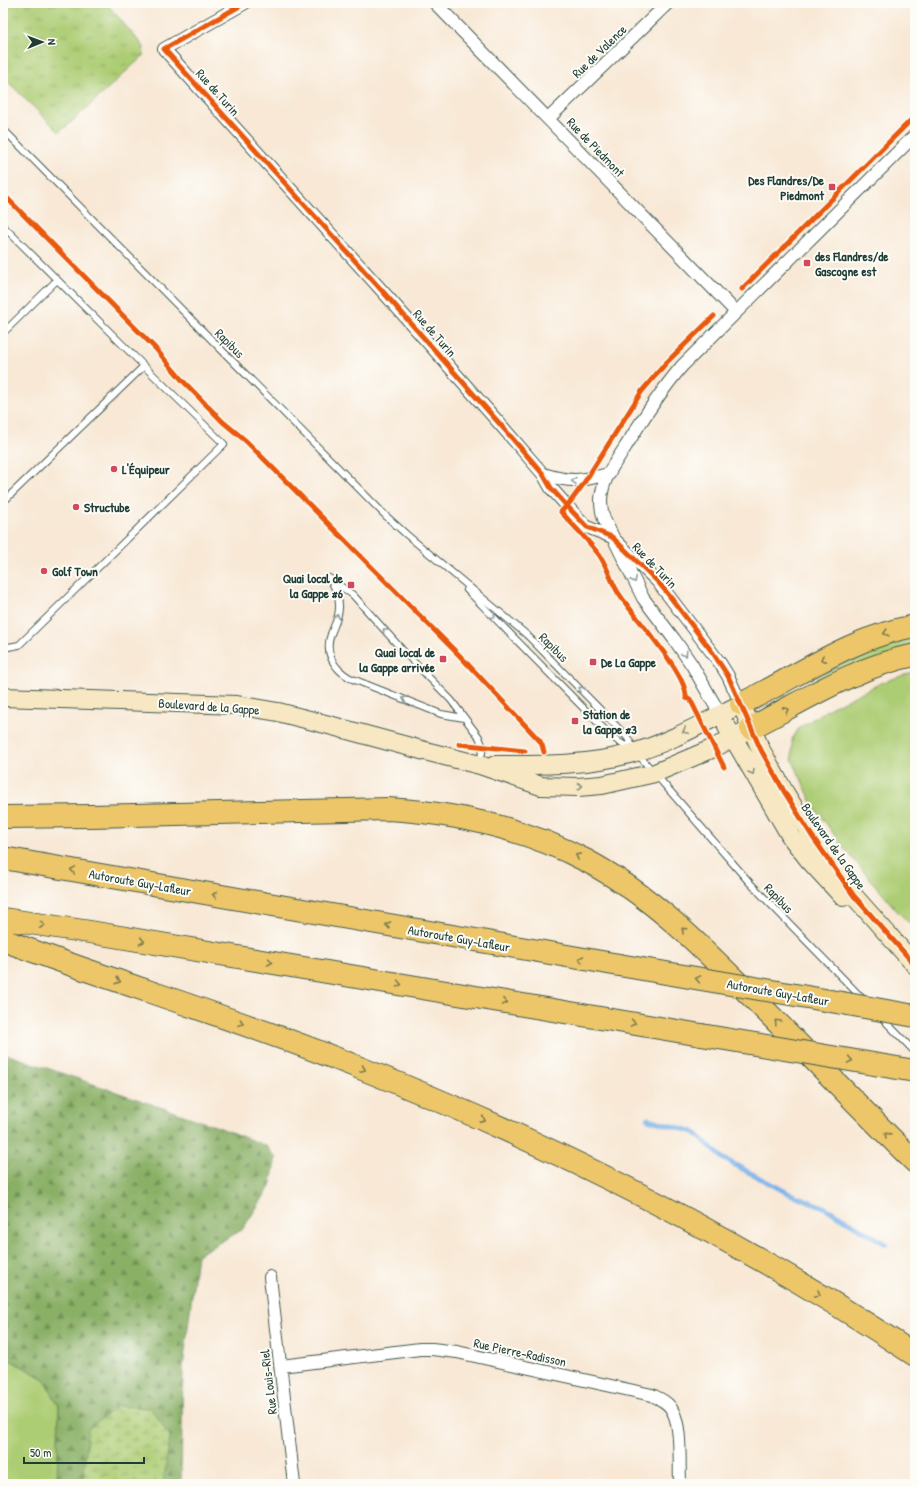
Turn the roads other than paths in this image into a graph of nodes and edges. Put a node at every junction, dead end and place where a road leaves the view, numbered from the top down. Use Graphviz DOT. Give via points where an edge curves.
graph roads {
  1 [pos="245,3"];
  2 [pos="435,3"];
  3 [pos="668,3"];
  4 [pos="548,119"];
  5 [pos="3,129"];
  6 [pos="915,135"];
  7 [pos="3,226"];
  8 [pos="57,280"];
  9 [pos="736,312"];
  10 [pos="3,333"];
  11 [pos="144,366"];
  12 [pos="543,474"];
  13 [pos="609,474"];
  14 [pos="3,502"];
  15 [pos="612,537"];
  16 [pos="446,568"];
  17 [pos="915,626"];
  18 [pos="3,648"];
  19 [pos="915,655"];
  20 [pos="3,697"];
  21 [pos="741,704"];
  22 [pos="720,714"];
  23 [pos="464,718"];
  24 [pos="742,733"];
  25 [pos="636,752"];
  26 [pos="480,765"];
  27 [pos="655,773"];
  28 [pos="3,817"];
  29 [pos="3,858"];
  30 [pos="3,919"];
  31 [pos="3,940"];
  32 [pos="911,961"];
  33 [pos="842,1003"];
  34 [pos="915,1012"];
  35 [pos="915,1016"];
  36 [pos="915,1052"];
  37 [pos="915,1071"];
  38 [pos="915,1162"];
  39 [pos="270,1277"];
  40 [pos="915,1355"];
  41 [pos="281,1366"];
  42 [pos="294,1484"];
  43 [pos="680,1484"];
  1 -- 12 [label="street, Rue de Turin" via="164,49"];
  2 -- 4 [label="street, Rue de Piedmont"];
  3 -- 4 [label="street, Rue de Valence"];
  4 -- 9 [label="street, Rue de Piedmont"];
  5 -- 16 [label="lane, Rapibus" via="334,465 407,535"];
  6 -- 9 [label="street"];
  7 -- 8 [label="lane"];
  8 -- 10 [label="lane"];
  8 -- 11 [label="lane"];
  9 -- 13 [label="street" via="669,381"];
  11 -- 14 [label="lane"];
  11 -- 18 [label="lane" via="224,444 19,645"];
  13 -- 12 [label="street, one-way" via="572,481"];
  12 -- 15 [label="street, Rue de Turin" via="556,494 587,527"];
  13 -- 15 [label="street" via="603,487 601,505"];
  15 -- 21 [label="street, Rue de Turin" via="658,582 681,611 728,676"];
  15 -- 22 [label="street, Rue de Turin, one-way" via="643,598 689,660"];
  16 -- 25 [label="lane, Rapibus, one-way" via="610,734"];
  25 -- 16 [label="lane, Rapibus, one-way" via="627,737 527,635"];
  17 -- 21 [label="highway, one-way" via="875,636 833,653"];
  24 -- 19 [label="highway, one-way" via="852,676 895,659"];
  20 -- 26 [label="street, Boulevard de la Gappe" via="250,707 293,715"];
  21 -- 22 [label="street, Boulevard de la Gappe"];
  21 -- 24 [label="street"];
  22 -- 24 [label="street"];
  22 -- 25 [label="street, Boulevard de la Gappe, one-way"];
  23 -- 23 [label="lane" via="441,714 350,678 338,669 329,655 328,648 338,616 339,601 329,578 353,595 451,700"];
  23 -- 26 [label="lane" via="481,742 483,751"];
  24 -- 27 [label="street, Boulevard de la Gappe"];
  24 -- 32 [label="street, Boulevard de la Gappe" via="761,750 828,860 859,901"];
  25 -- 26 [label="street, Boulevard de la Gappe" via="558,764"];
  25 -- 27 [label="lane, Rapibus"];
  26 -- 27 [label="street, Boulevard de la Gappe, one-way" via="541,786 602,785"];
  27 -- 36 [label="lane, Rapibus" via="750,883"];
  38 -- 28 [label="highway, one-way" via="670,917 612,875 543,841 483,823 435,813 394,810"];
  33 -- 29 [label="highway, Autoroute Guy-Lafleur, one-way, bridge"];
  30 -- 37 [label="highway, one-way, bridge"];
  31 -- 40 [label="highway, one-way" via="242,1023 353,1065 545,1148 685,1219 784,1274"];
  33 -- 34 [label="highway, bridge"];
  33 -- 35 [label="highway, Autoroute Guy-Lafleur, bridge"];
  39 -- 41 [label="street, Rue Louis-Riel"];
  41 -- 42 [label="street, Rue Louis-Riel"];
  41 -- 43 [label="street, Rue Pierre-Radisson" via="432,1349 458,1352 652,1395 672,1408 676,1416"];
}
